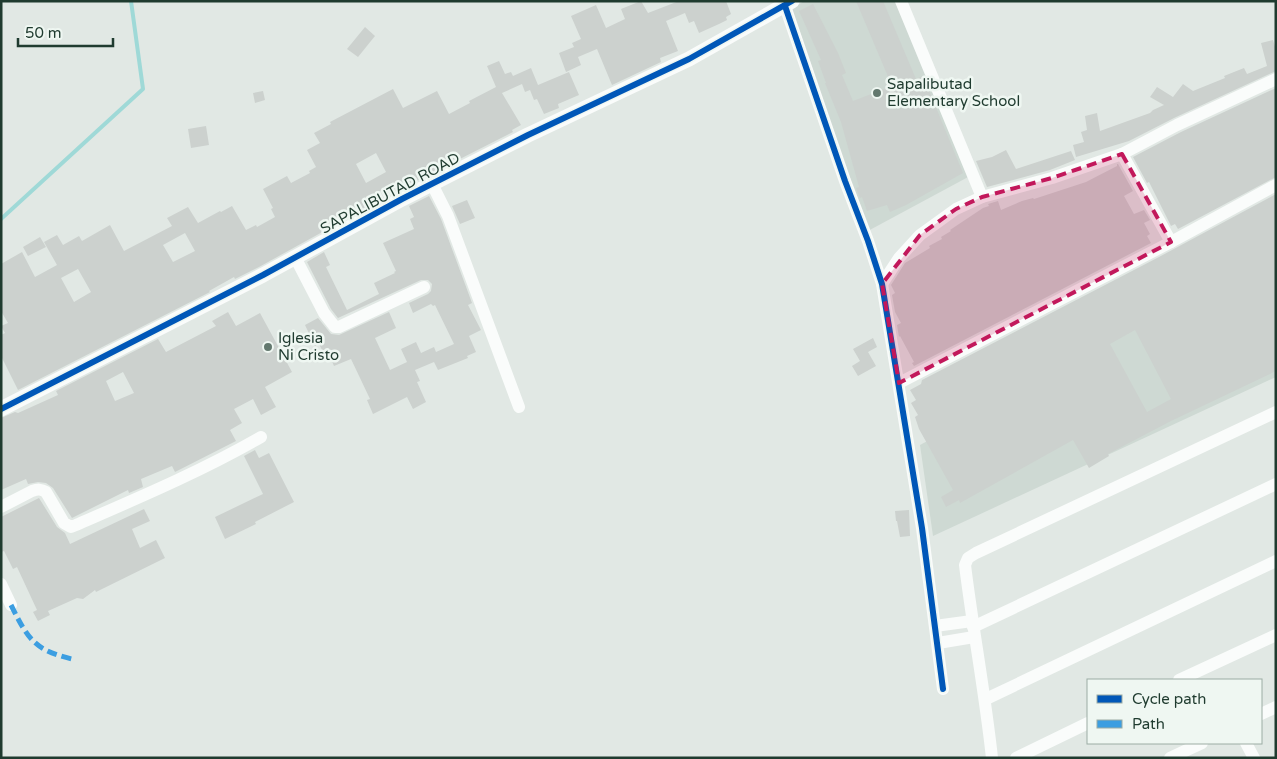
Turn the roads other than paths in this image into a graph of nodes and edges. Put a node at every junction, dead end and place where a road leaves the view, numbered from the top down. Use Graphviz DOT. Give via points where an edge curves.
graph roads {
  1 [pos="901,1"];
  2 [pos="781,5"];
  3 [pos="1276,79"];
  4 [pos="1122,154"];
  5 [pos="432,184"];
  6 [pos="1276,185"];
  7 [pos="982,196"];
  8 [pos="1170,242"];
  9 [pos="295,257"];
  10 [pos="882,284"];
  11 [pos="424,287"];
  12 [pos="899,383"];
  13 [pos="1,408"];
  14 [pos="519,408"];
  15 [pos="1276,412"];
  16 [pos="261,437"];
  17 [pos="1276,484"];
  18 [pos="1,506"];
  19 [pos="1276,561"];
  20 [pos="1,584"];
  21 [pos="11,605"];
  22 [pos="935,626"];
  23 [pos="973,629"];
  24 [pos="1276,634"];
  25 [pos="938,643"];
  26 [pos="1181,679"];
  27 [pos="943,689"];
  28 [pos="986,700"];
  29 [pos="1276,707"];
  30 [pos="1262,714"];
  31 [pos="1087,723"];
  32 [pos="1200,744"];
  33 [pos="1247,744"];
  34 [pos="992,758"];
  35 [pos="1016,758"];
  36 [pos="1170,758"];
  37 [pos="1254,758"];
  1 -- 7 [label="street"];
  2 -- 5 [label="street, SAPALIBUTAD ROAD" via="689,59"];
  2 -- 10 [label="street"];
  3 -- 4 [label="street"];
  4 -- 7 [label="street" via="1052,178"];
  4 -- 8 [label="street"];
  5 -- 9 [label="street, SAPALIBUTAD ROAD"];
  5 -- 14 [label="street" via="448,216"];
  6 -- 8 [label="street"];
  7 -- 10 [label="street" via="956,209 920,235 898,258"];
  8 -- 12 [label="street"];
  9 -- 11 [label="street" via="324,313 336,327"];
  9 -- 13 [label="street, SAPALIBUTAD ROAD"];
  10 -- 12 [label="street"];
  12 -- 22 [label="street"];
  15 -- 23 [label="street" via="968,558 965,565"];
  16 -- 18 [label="street" via="71,527 64,523 42,490 37,489"];
  17 -- 23 [label="street"];
  19 -- 28 [label="street"];
  20 -- 21 [label="street"];
  22 -- 23 [label="street"];
  22 -- 25 [label="street"];
  23 -- 25 [label="street"];
  23 -- 28 [label="street"];
  24 -- 26 [label="street"];
  25 -- 27 [label="street"];
  28 -- 34 [label="street"];
  29 -- 30 [label="street"];
  31 -- 35 [label="street"];
  32 -- 36 [label="street"];
  33 -- 37 [label="street"];
}
